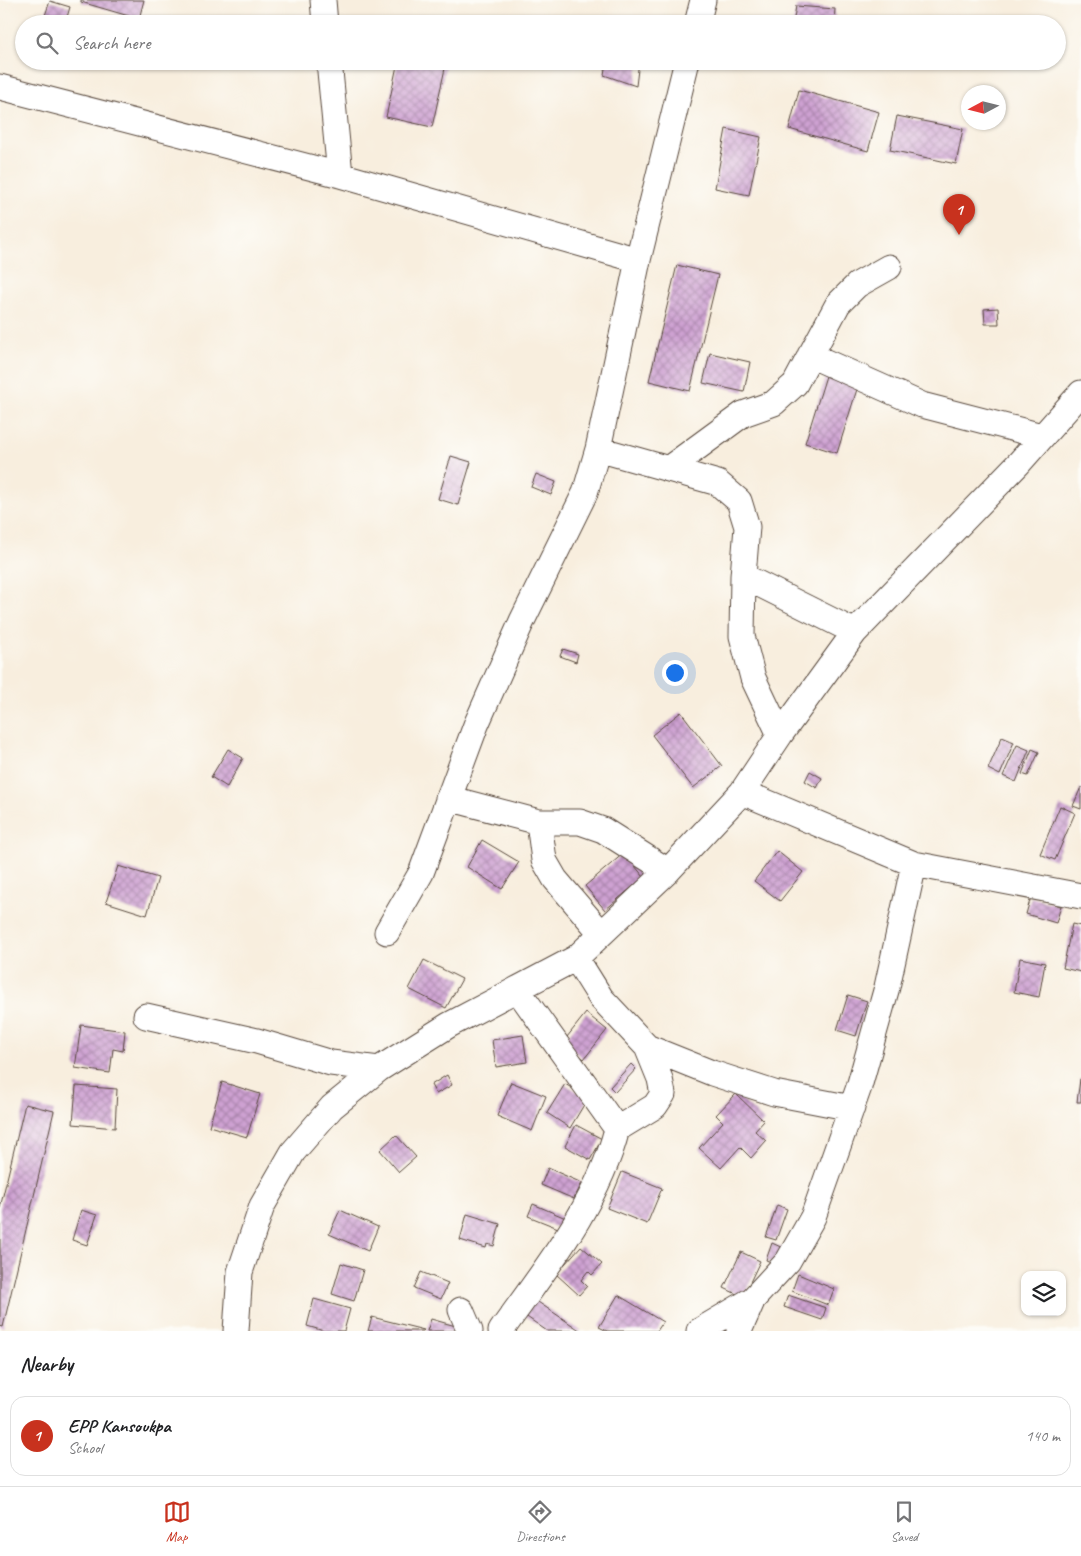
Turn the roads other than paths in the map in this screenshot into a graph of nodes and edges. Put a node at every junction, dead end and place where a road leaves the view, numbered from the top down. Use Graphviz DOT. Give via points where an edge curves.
graph roads {
  1 [pos="323,0"];
  2 [pos="704,0"];
  3 [pos="324,15"];
  4 [pos="700,15"];
  5 [pos="330,70"];
  6 [pos="685,70"];
  7 [pos="0,87"];
  8 [pos="340,176"];
  9 [pos="638,260"];
  10 [pos="889,267"];
  11 [pos="810,355"];
  12 [pos="1081,393"];
  13 [pos="1042,436"];
  14 [pos="598,449"];
  15 [pos="668,469"];
  16 [pos="743,576"];
  17 [pos="855,632"];
  18 [pos="780,735"];
  19 [pos="742,792"];
  20 [pos="448,798"];
  21 [pos="539,822"];
  22 [pos="914,864"];
  23 [pos="668,871"];
  24 [pos="1081,896"];
  25 [pos="387,932"];
  26 [pos="601,933"];
  27 [pos="576,958"];
  28 [pos="517,989"];
  29 [pos="146,1016"];
  30 [pos="647,1047"];
  31 [pos="379,1069"];
  32 [pos="852,1108"];
  33 [pos="617,1129"];
  34 [pos="753,1299"];
  35 [pos="236,1331"];
  36 [pos="501,1331"];
  37 [pos="699,1331"];
  38 [pos="739,1331"];
  1 -- 3 [label="street"];
  2 -- 4 [label="street"];
  5 -- 8 [label="street"];
  6 -- 9 [label="street"];
  7 -- 8 [label="street"];
  8 -- 9 [label="street"];
  9 -- 14 [label="street"];
  10 -- 11 [label="street" via="857,285 838,304"];
  11 -- 13 [label="street" via="922,405"];
  11 -- 15 [label="street" via="795,384 774,403 743,414"];
  12 -- 13 [label="street"];
  13 -- 17 [label="street"];
  14 -- 15 [label="street"];
  14 -- 20 [label="street" via="585,493 522,620"];
  15 -- 16 [label="street" via="718,483 739,501 747,527"];
  16 -- 17 [label="street"];
  16 -- 18 [label="street" via="742,636 753,678"];
  17 -- 18 [label="street"];
  18 -- 19 [label="street"];
  19 -- 22 [label="street"];
  19 -- 23 [label="street"];
  20 -- 21 [label="street"];
  20 -- 25 [label="street" via="421,874"];
  21 -- 23 [label="street" via="580,822 603,830"];
  21 -- 26 [label="street" via="544,860 555,879"];
  22 -- 24 [label="street"];
  22 -- 32 [label="street" via="887,987"];
  23 -- 26 [label="street"];
  26 -- 27 [label="street"];
  27 -- 28 [label="street"];
  27 -- 30 [label="street" via="601,998"];
  28 -- 31 [label="street" via="449,1025"];
  28 -- 33 [label="street"];
  29 -- 31 [label="street" via="257,1041 331,1063"];
  30 -- 32 [label="street" via="774,1093"];
  30 -- 33 [label="street" via="663,1094 655,1106"];
  31 -- 35 [label="street" via="332,1107 293,1152 262,1206 240,1272"];
  32 -- 34 [label="street" via="813,1217 788,1261"];
  33 -- 36 [label="street" via="611,1150 583,1209"];
  34 -- 37 [label="street"];
  34 -- 38 [label="street"];
}
